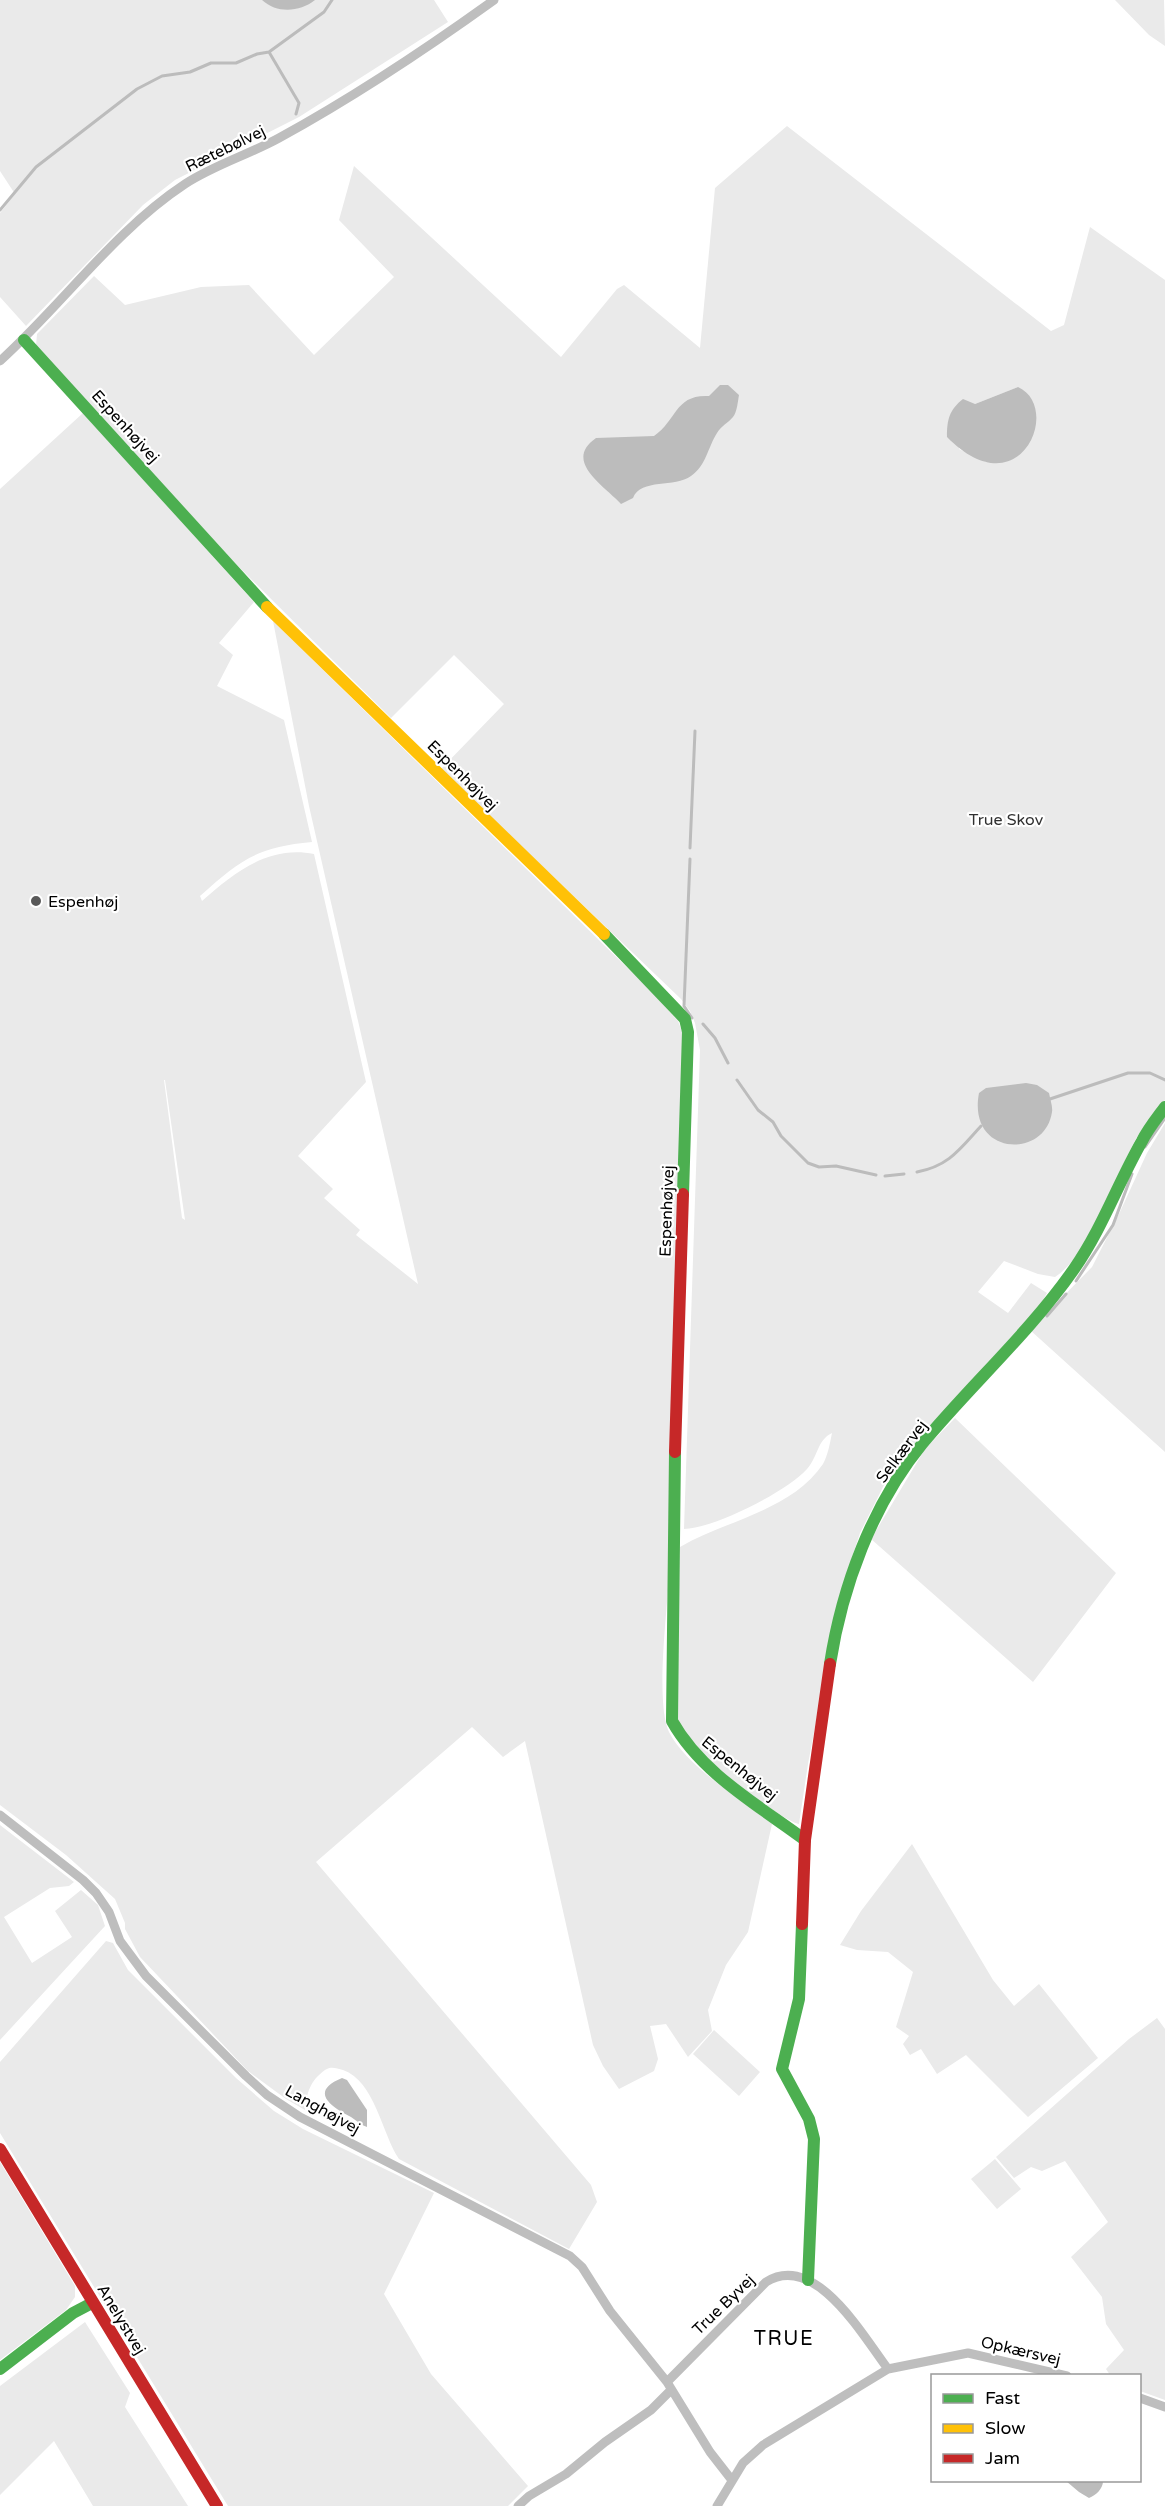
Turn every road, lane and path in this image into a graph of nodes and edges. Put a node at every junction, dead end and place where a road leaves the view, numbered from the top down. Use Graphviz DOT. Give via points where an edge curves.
graph roads {
  1 [pos="494,0"];
  2 [pos="24,339"];
  3 [pos="0,361"];
  4 [pos="1165,1107"];
  5 [pos="0,1815"];
  6 [pos="806,1840"];
  7 [pos="0,2149"];
  8 [pos="808,2280"];
  9 [pos="92,2303"];
  10 [pos="0,2369"];
  11 [pos="888,2369"];
  12 [pos="1059,2374"];
  13 [pos="669,2386"];
  14 [pos="1141,2398"];
  15 [pos="1165,2407"];
  16 [pos="732,2479"];
  17 [pos="217,2506"];
  18 [pos="518,2506"];
  19 [pos="717,2506"];
  1 -- 2 [label="street, Rætebølvej" via="328,109 185,184 123,236"];
  2 -- 3 [label="street, Rætebølvej"];
  2 -- 6 [label="street, Espenhøjvej" via="271,611 612,941 685,1019 688,1032 672,1535 672,1721 681,1739 700,1759"];
  4 -- 6 [label="street, Selkærvej" via="1142,1140 1105,1218 1074,1269 921,1446 900,1476 862,1547 844,1599 831,1657"];
  5 -- 13 [label="street, Langhøjvej" via="96,1893 109,1912 120,1941 146,1976 267,2095 300,2117 570,2256"];
  6 -- 8 [label="street" via="799,1999 782,2069 807,2111 814,2139"];
  7 -- 9 [label="street, Anelystvej"];
  8 -- 11 [label="street, True Byvej" via="828,2294"];
  8 -- 13 [label="street, True Byvej" via="777,2275 766,2283"];
  9 -- 10 [label="street"];
  9 -- 17 [label="street, Anelystvej"];
  11 -- 12 [label="street, Opkærsvej" via="968,2353"];
  11 -- 16 [label="street" via="763,2445"];
  13 -- 16 [label="street" via="710,2452"];
  13 -- 18 [label="street" via="651,2410"];
  14 -- 15 [label="street"];
  16 -- 19 [label="street"];
}
